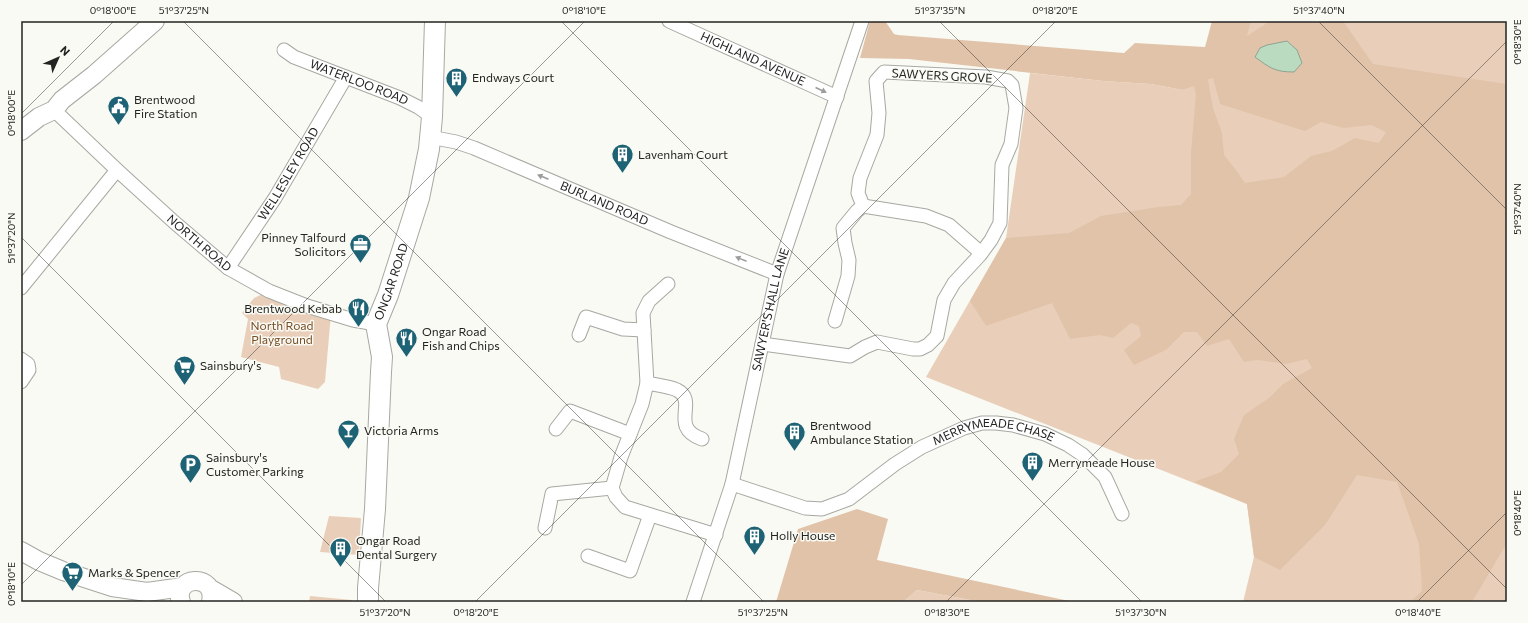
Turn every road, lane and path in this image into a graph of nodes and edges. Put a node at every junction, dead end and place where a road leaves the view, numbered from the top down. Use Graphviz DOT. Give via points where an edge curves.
graph roads {
  1 [pos="156,21"];
  2 [pos="435,21"];
  3 [pos="669,21"];
  4 [pos="862,21"];
  5 [pos="284,50"];
  6 [pos="346,77"];
  7 [pos="837,97"];
  8 [pos="54,110"];
  9 [pos="432,117"];
  10 [pos="21,131"];
  11 [pos="430,137"];
  12 [pos="117,170"];
  13 [pos="863,206"];
  14 [pos="981,253"];
  15 [pos="228,268"];
  16 [pos="777,274"];
  17 [pos="668,284"];
  18 [pos="21,288"];
  19 [pos="835,321"];
  20 [pos="376,324"];
  21 [pos="644,330"];
  22 [pos="579,336"];
  23 [pos="762,344"];
  24 [pos="21,359"];
  25 [pos="21,382"];
  26 [pos="646,383"];
  27 [pos="556,429"];
  28 [pos="630,434"];
  29 [pos="702,439"];
  30 [pos="732,484"];
  31 [pos="612,488"];
  32 [pos="1122,514"];
  33 [pos="650,515"];
  34 [pos="545,528"];
  35 [pos="716,535"];
  36 [pos="21,551"];
  37 [pos="588,556"];
  38 [pos="126,590"];
  39 [pos="182,594"];
  40 [pos="211,598"];
  41 [pos="367,599"];
  42 [pos="163,602"];
  43 [pos="233,602"];
  44 [pos="693,602"];
  1 -- 8 [label="street" via="62,100"];
  2 -- 9 [label="main road, ONGAR ROAD"];
  3 -- 7 [label="street, HIGHLAND AVENUE, one-way"];
  4 -- 7 [label="street, SAWYER'S HALL LANE"];
  5 -- 6 [label="street, WATERLOO ROAD" via="294,57"];
  6 -- 9 [label="street, WATERLOO ROAD" via="400,98"];
  6 -- 15 [label="street, WELLESLEY ROAD" via="275,198"];
  7 -- 16 [label="street, SAWYER'S HALL LANE"];
  8 -- 10 [label="street" via="39,117"];
  8 -- 12 [label="street, NORTH ROAD"];
  9 -- 11 [label="main road, ONGAR ROAD"];
  16 -- 11 [label="street, BURLAND ROAD, one-way" via="474,148"];
  11 -- 20 [label="main road, ONGAR ROAD" via="419,198"];
  12 -- 15 [label="street, NORTH ROAD"];
  12 -- 18 [label="street"];
  13 -- 14 [label="street" via="932,218 949,225"];
  13 -- 14 [label="street, SAWYERS GROVE" via="858,193 860,178 877,135 880,113 876,81 884,72 986,77 1008,81 1012,85 1016,108 1011,144 1002,165 1000,223"];
  13 -- 19 [label="street" via="843,228 849,260 848,276"];
  14 -- 23 [label="street, SAWYERS GROVE" via="954,284 944,300 936,336 920,349 876,342 850,356"];
  15 -- 20 [label="street, NORTH ROAD" via="269,291 307,306"];
  16 -- 23 [label="street, SAWYER'S HALL LANE"];
  17 -- 21 [label="street" via="649,301 643,313"];
  20 -- 41 [label="main road, ONGAR ROAD" via="382,357 375,514"];
  21 -- 22 [label="street" via="623,329 586,317"];
  21 -- 26 [label="street"];
  23 -- 30 [label="street, SAWYER'S HALL LANE"];
  24 -- 25 [label="street" via="28,364 29,370"];
  26 -- 28 [label="street" via="642,404"];
  26 -- 29 [label="street" via="677,390 687,403 684,422 687,430"];
  27 -- 28 [label="street" via="570,411"];
  28 -- 31 [label="street"];
  30 -- 32 [label="street, MERRYMEADE CHASE" via="805,508 822,509 849,499 922,447 964,428 996,422 1046,434 1083,455 1105,477"];
  30 -- 35 [label="street, SAWYER'S HALL LANE"];
  31 -- 33 [label="street" via="625,507"];
  31 -- 34 [label="street" via="552,494"];
  33 -- 35 [label="street"];
  33 -- 37 [label="street" via="630,570"];
  35 -- 44 [label="street, SAWYER'S HALL LANE"];
  36 -- 38 [label="street" via="63,571"];
  38 -- 39 [label="street"];
  38 -- 42 [label="street"];
  39 -- 40 [label="street" via="189,582 197,580 206,584"];
  40 -- 43 [label="street"];
}
